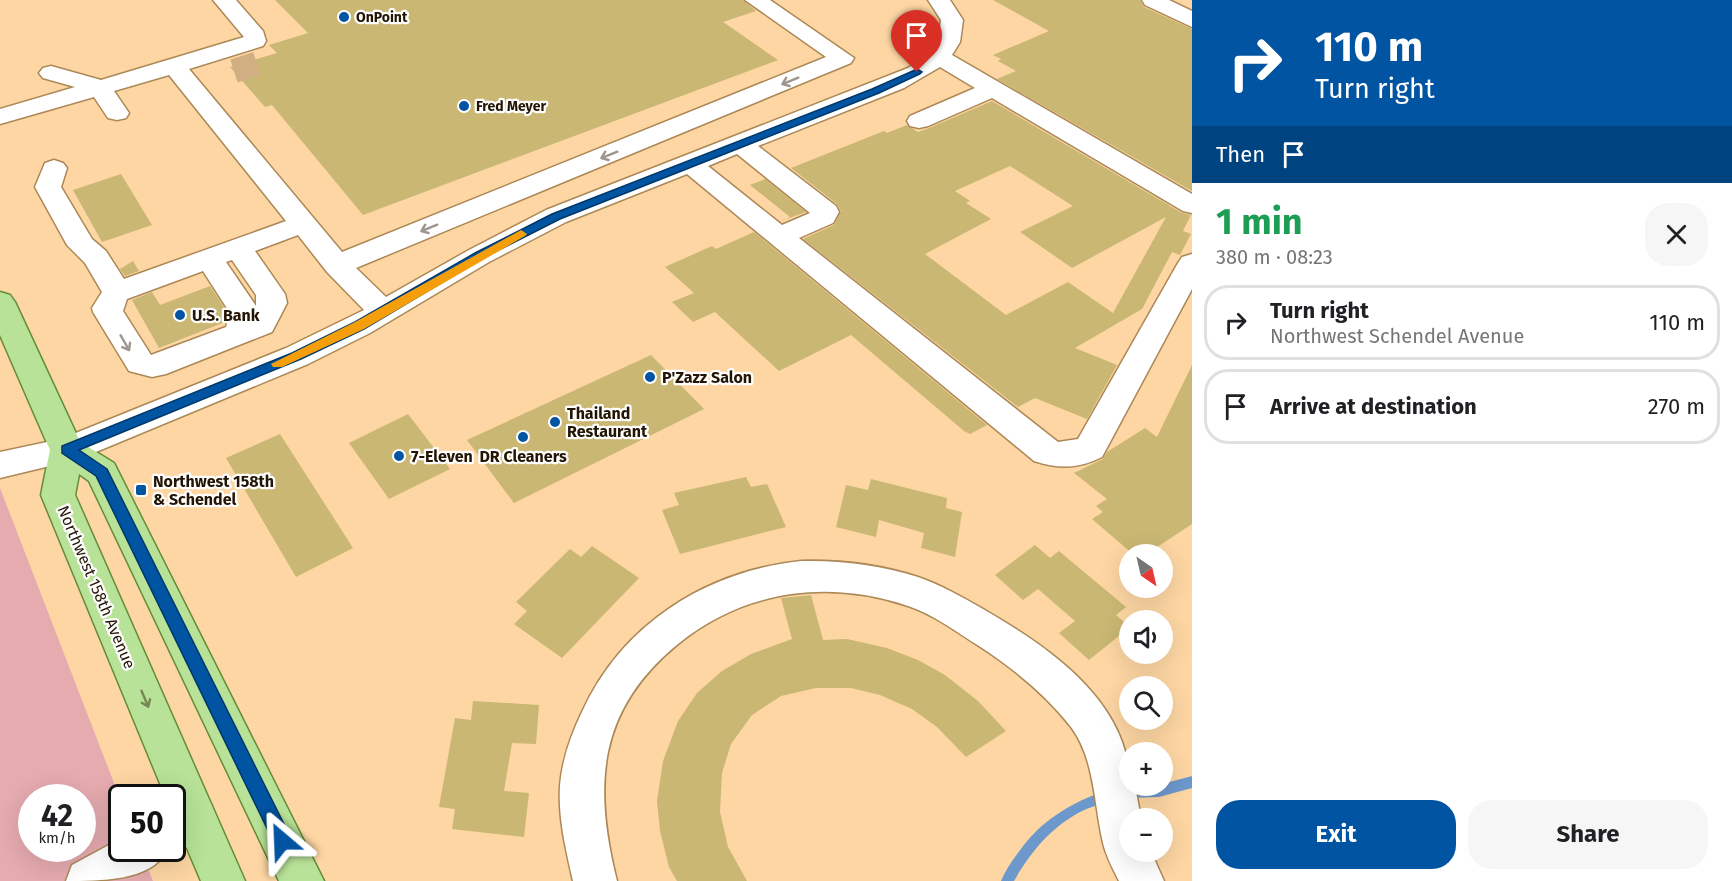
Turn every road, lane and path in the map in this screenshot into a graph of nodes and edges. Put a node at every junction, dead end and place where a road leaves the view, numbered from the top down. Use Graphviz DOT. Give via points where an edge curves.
graph roads {
  1 [pos="224,0"];
  2 [pos="939,0"];
  3 [pos="1153,0"];
  4 [pos="766,2"];
  5 [pos="1192,20"];
  6 [pos="939,57"];
  7 [pos="51,73"];
  8 [pos="207,75"];
  9 [pos="100,87"];
  10 [pos="994,89"];
  11 [pos="117,113"];
  12 [pos="0,117"];
  13 [pos="919,121"];
  14 [pos="739,144"];
  15 [pos="689,163"];
  16 [pos="54,168"];
  17 [pos="1192,205"];
  18 [pos="303,224"];
  19 [pos="780,236"];
  20 [pos="244,245"];
  21 [pos="209,258"];
  22 [pos="1192,263"];
  23 [pos="337,265"];
  24 [pos="117,292"];
  25 [pos="0,302"];
  26 [pos="383,312"];
  27 [pos="249,330"];
  28 [pos="67,450"];
  29 [pos="0,465"];
  30 [pos="0,488"];
  31 [pos="168,784"];
  32 [pos="186,829"];
  33 [pos="122,862"];
  34 [pos="1134,863"];
  35 [pos="88,881"];
  36 [pos="223,881"];
  37 [pos="302,881"];
  38 [pos="595,881"];
  1 -- 8 [label="street" via="255,36 259,49"];
  2 -- 6 [label="street" via="952,20 949,43"];
  3 -- 5 [label="street"];
  4 -- 23 [label="street, one-way" via="843,58"];
  6 -- 10 [label="street"];
  6 -- 14 [label="street" via="876,91"];
  7 -- 9 [label="street"];
  8 -- 9 [label="street"];
  8 -- 18 [label="street"];
  9 -- 11 [label="street"];
  9 -- 12 [label="street"];
  10 -- 13 [label="street"];
  10 -- 17 [label="street"];
  14 -- 15 [label="street"];
  14 -- 19 [label="street" via="826,212 823,217"];
  15 -- 19 [label="street"];
  15 -- 26 [label="street" via="556,216"];
  16 -- 24 [label="street" via="48,187 81,245 96,257"];
  18 -- 20 [label="street"];
  18 -- 23 [label="street"];
  19 -- 22 [label="street" via="1046,452 1059,456 1076,456 1090,448"];
  20 -- 21 [label="street"];
  20 -- 27 [label="street" via="272,303"];
  21 -- 24 [label="street"];
  21 -- 27 [label="street" via="244,314"];
  23 -- 26 [label="street"];
  24 -- 27 [label="street, one-way" via="106,308 140,363 166,363"];
  25 -- 28 [label="main road"];
  26 -- 28 [label="street" via="297,356"];
  28 -- 29 [label="street"];
  28 -- 30 [label="street"];
  28 -- 31 [label="main road, Northwest 158th Avenue, one-way" via="58,495"];
  28 -- 37 [label="main road" via="102,472"];
  32 -- 36 [label="main road, Northwest 158th Avenue"];
  33 -- 35 [label="street"];
  34 -- 38 [label="street" via="1104,748 1086,716 1046,673 959,614 914,591 832,578 788,578 743,588 675,622 643,650 605,703 591,735 583,772 581,825"];
}
